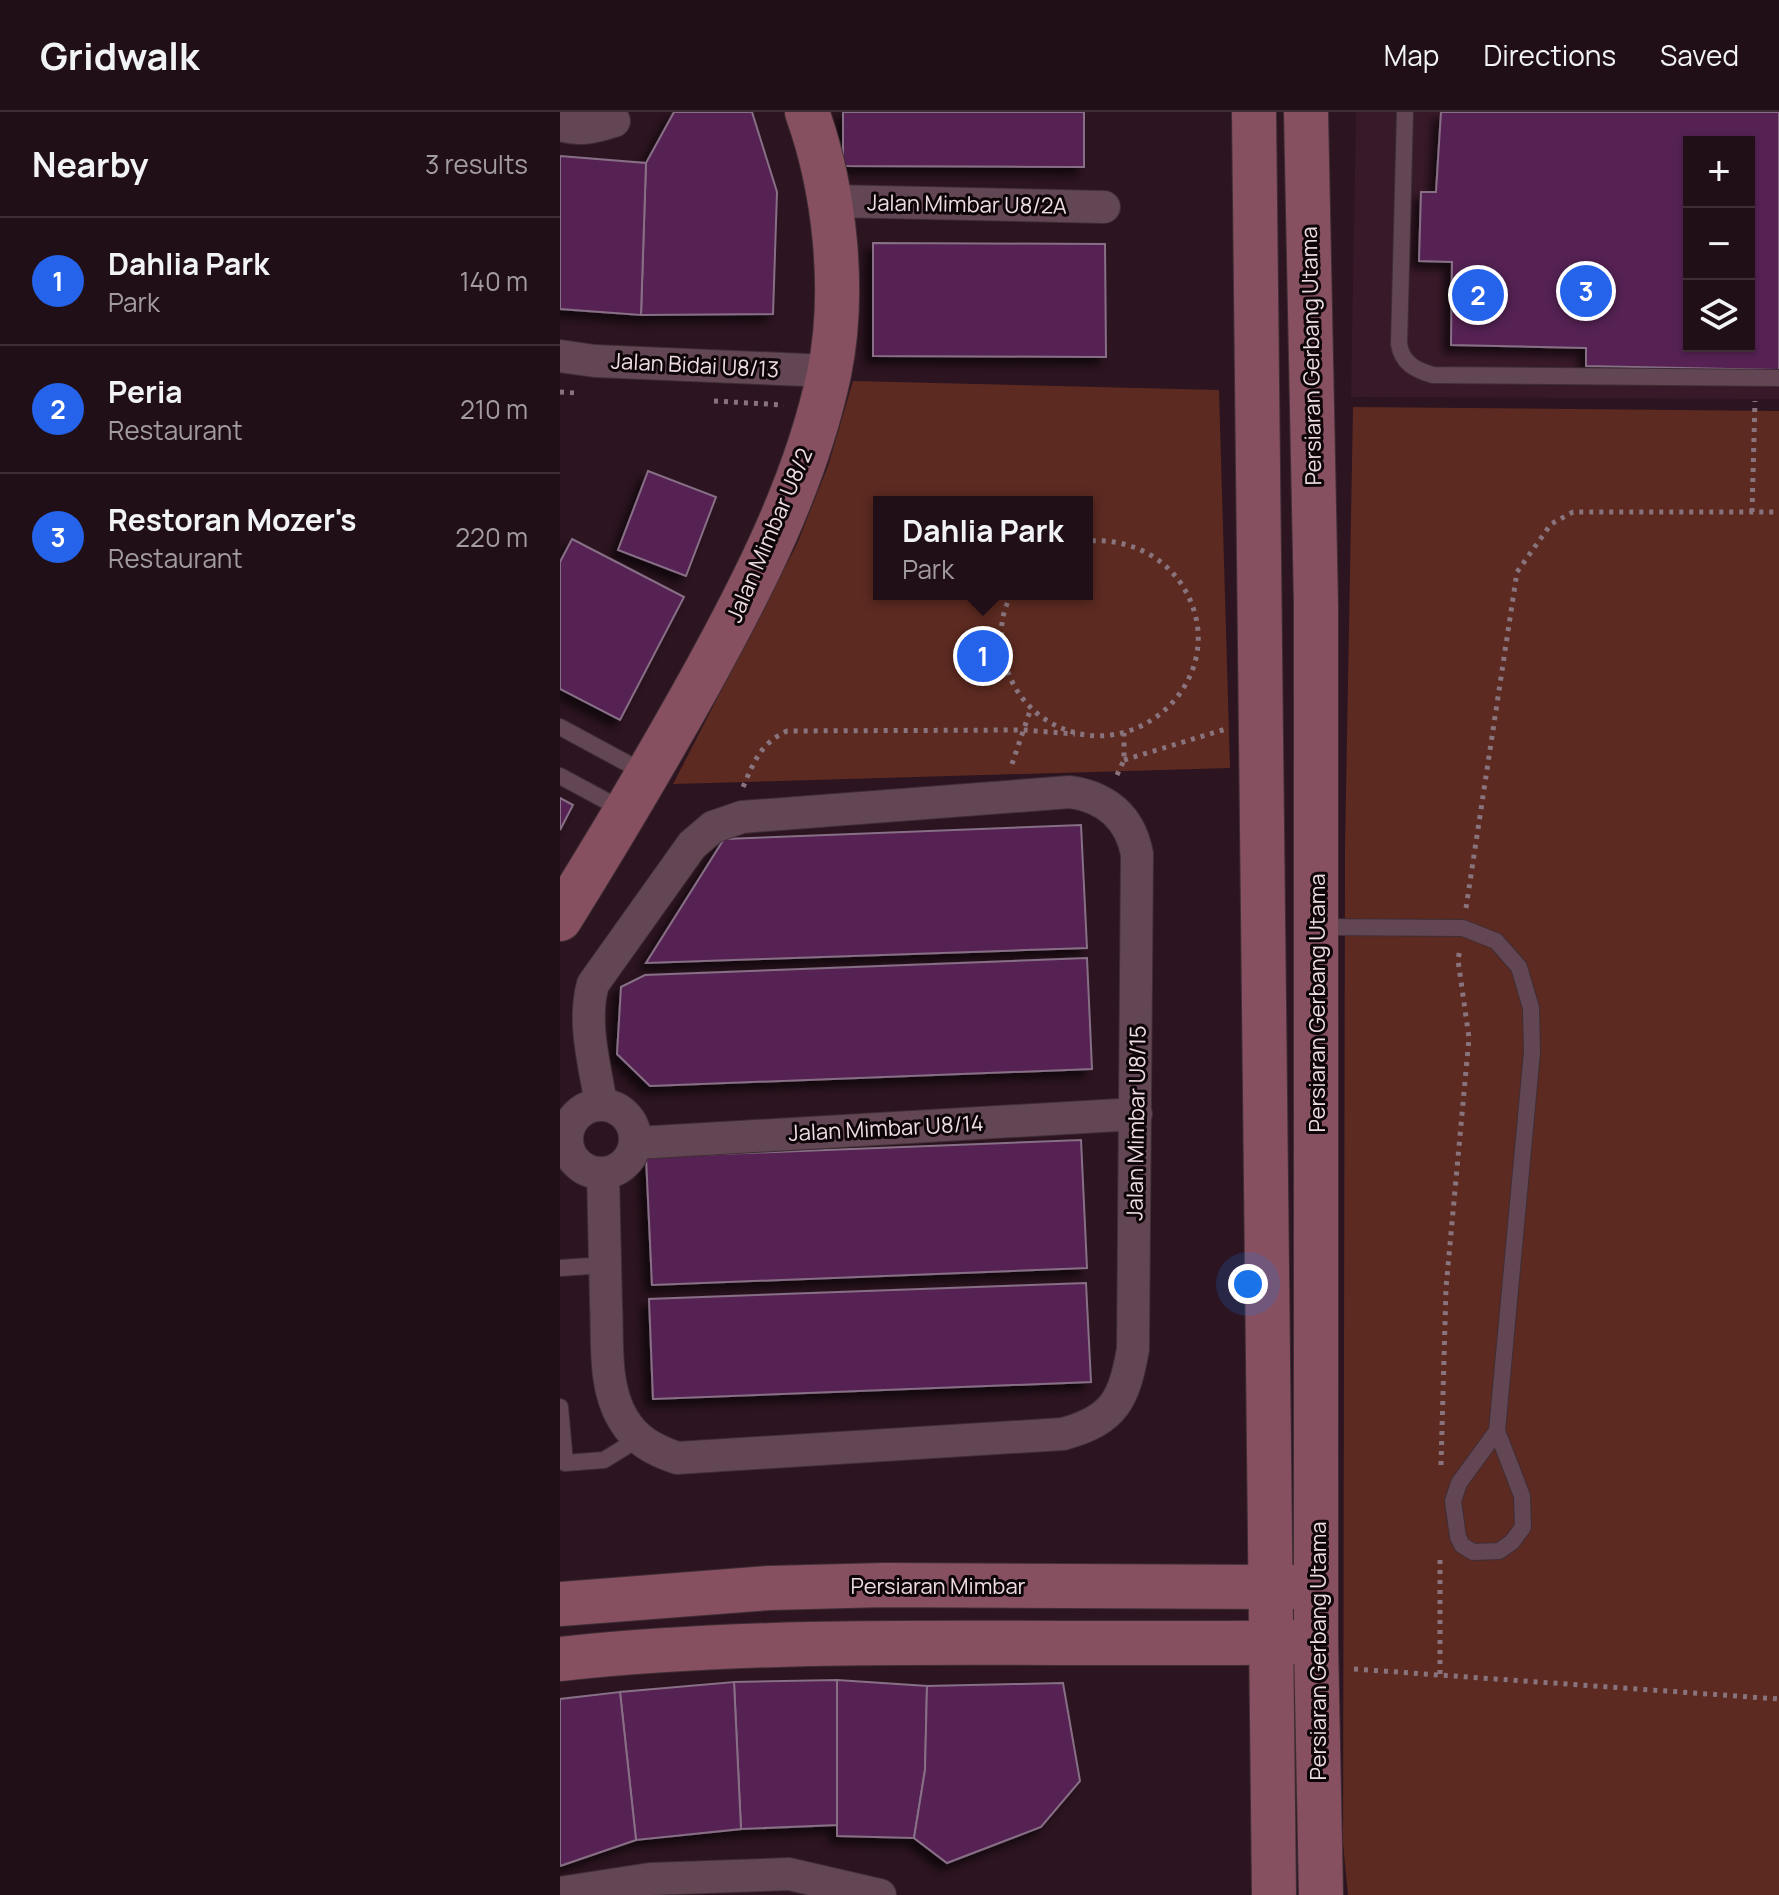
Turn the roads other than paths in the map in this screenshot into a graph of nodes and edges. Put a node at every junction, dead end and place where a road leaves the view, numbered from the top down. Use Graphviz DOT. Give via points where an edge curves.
graph roads {
  1 [pos="807,112"];
  2 [pos="1254,112"];
  3 [pos="1306,112"];
  4 [pos="1405,112"];
  5 [pos="614,121"];
  6 [pos="560,125"];
  7 [pos="831,201"];
  8 [pos="1104,207"];
  9 [pos="560,356"];
  10 [pos="829,371"];
  11 [pos="1779,378"];
  12 [pos="560,727"];
  13 [pos="648,775"];
  14 [pos="560,776"];
  15 [pos="626,812"];
  16 [pos="560,919"];
  17 [pos="1316,927"];
  18 [pos="601,1104"];
  19 [pos="1136,1114"];
  20 [pos="564,1130"];
  21 [pos="636,1143"];
  22 [pos="603,1174"];
  23 [pos="605,1265"];
  24 [pos="560,1268"];
  25 [pos="560,1407"];
  26 [pos="1497,1431"];
  27 [pos="638,1439"];
  28 [pos="1317,1587"];
  29 [pos="1270,1588"];
  30 [pos="560,1604"];
  31 [pos="1270,1643"];
  32 [pos="1316,1654"];
  33 [pos="560,1659"];
  34 [pos="560,1893"];
  35 [pos="880,1895"];
  36 [pos="1274,1895"];
  37 [pos="1321,1895"];
  1 -- 7 [label="main road, Jalan Mimbar U8/2"];
  2 -- 29 [label="main road, Persiaran Gerbang Utama"];
  3 -- 17 [label="main road, Persiaran Gerbang Utama"];
  4 -- 11 [label="lane" via="1399,344 1405,361 1433,375"];
  5 -- 6 [label="street" via="572,129"];
  7 -- 8 [label="street, Jalan Mimbar U8/2A"];
  7 -- 10 [label="main road, Jalan Mimbar U8/2" via="835,323"];
  9 -- 10 [label="street, Jalan Bidai U8/13"];
  10 -- 13 [label="main road, Jalan Mimbar U8/2" via="806,456 765,555"];
  12 -- 13 [label="lane"];
  13 -- 15 [label="main road, Jalan Mimbar U8/2"];
  14 -- 15 [label="lane"];
  15 -- 16 [label="main road, Jalan Mimbar U8/2"];
  17 -- 26 [label="lane" via="1463,928 1496,941 1519,967 1531,1008 1532,1052"];
  17 -- 28 [label="main road, Persiaran Gerbang Utama"];
  18 -- 19 [label="street, Jalan Mimbar U8/15" via="588,1016 593,984 702,835 727,820 1070,792 1117,811 1128,825 1137,854"];
  18 -- 20 [label="street" via="583,1109"];
  18 -- 21 [label="street" via="623,1112"];
  19 -- 21 [label="street, Jalan Mimbar U8/14"];
  19 -- 27 [label="street, Jalan Mimbar U8/15" via="1133,1349 1121,1396 1105,1417 1063,1434 677,1458"];
  20 -- 22 [label="street" via="573,1159"];
  21 -- 22 [label="street" via="621,1168"];
  22 -- 23 [label="street"];
  23 -- 24 [label="lane"];
  23 -- 27 [label="street" via="613,1395"];
  25 -- 27 [label="lane" via="565,1463 604,1460"];
  26 -- 26 [label="lane" via="1522,1496 1523,1527 1499,1551 1473,1552 1458,1537 1453,1501 1459,1483"];
  28 -- 29 [label="main road, Persiaran Mimbar"];
  28 -- 32 [label="main road, Persiaran Gerbang Utama"];
  29 -- 30 [label="main road, Persiaran Mimbar" via="885,1585"];
  29 -- 31 [label="main road, Persiaran Gerbang Utama"];
  31 -- 32 [label="main road"];
  31 -- 33 [label="main road" via="741,1645"];
  31 -- 36 [label="main road, Persiaran Gerbang Utama"];
  32 -- 37 [label="main road, Persiaran Gerbang Utama"];
  34 -- 35 [label="street" via="650,1879 789,1874"];
}
